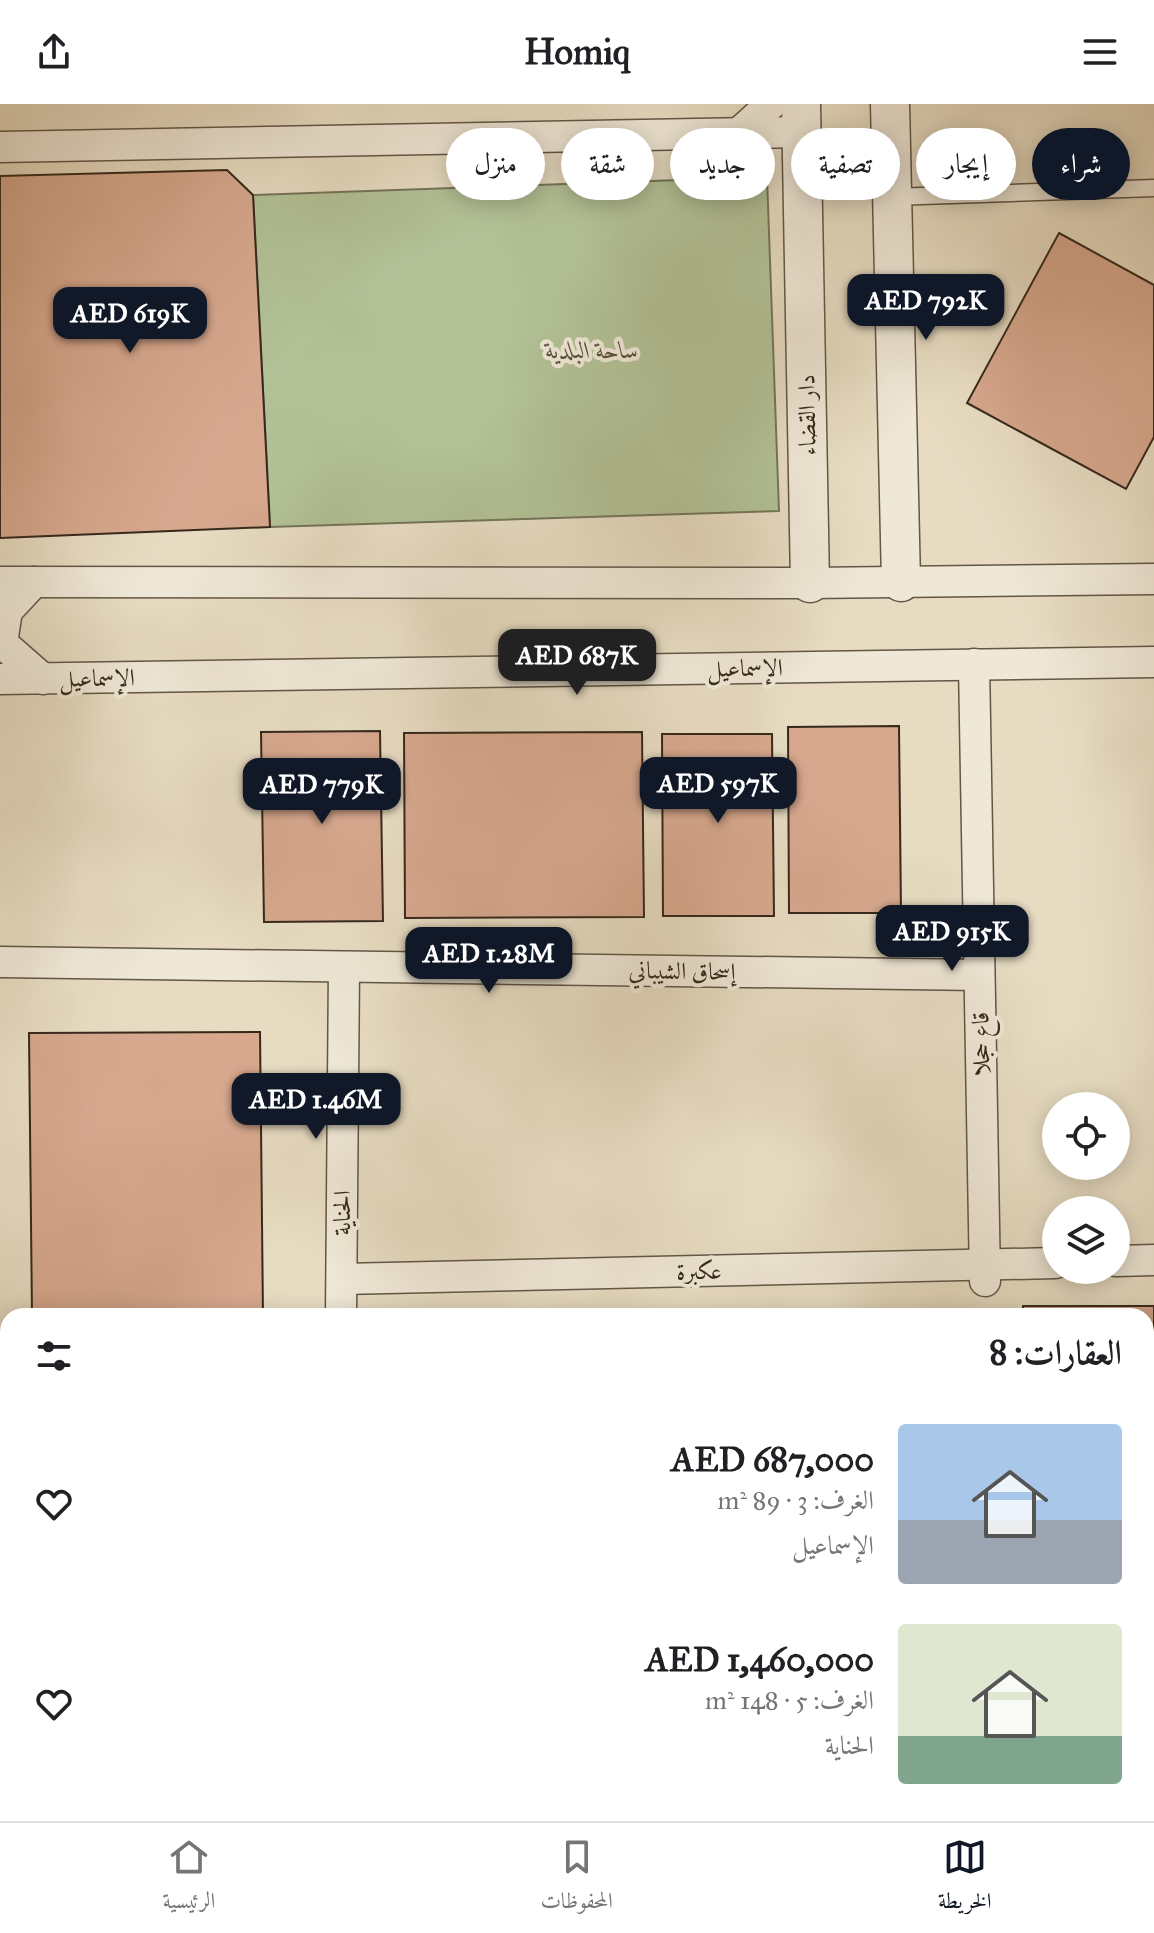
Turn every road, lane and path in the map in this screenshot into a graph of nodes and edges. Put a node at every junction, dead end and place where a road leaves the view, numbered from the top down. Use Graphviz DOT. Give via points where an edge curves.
graph roads {
  1 [pos="771,104"];
  2 [pos="890,104"];
  3 [pos="801,118"];
  4 [pos="745,128"];
  5 [pos="760,128"];
  6 [pos="891,128"];
  7 [pos="670,134"];
  8 [pos="0,147"];
  9 [pos="1154,188"];
  10 [pos="900,197"];
  11 [pos="892,200"];
  12 [pos="1154,579"];
  13 [pos="0,582"];
  14 [pos="34,582"];
  15 [pos="901,582"];
  16 [pos="810,583"];
  17 [pos="1154,662"];
  18 [pos="974,664"];
  19 [pos="0,679"];
  20 [pos="43,679"];
  21 [pos="0,962"];
  22 [pos="344,967"];
  23 [pos="979,975"];
  24 [pos="1154,1260"];
  25 [pos="1130,1261"];
  26 [pos="1042,1265"];
  27 [pos="984,1273"];
  28 [pos="342,1279"];
  29 [pos="341,1308"];
  1 -- 4 [label="street"];
  2 -- 6 [label="street"];
  3 -- 5 [label="street"];
  3 -- 16 [label="street, دار القضاء"];
  7 -- 8 [label="street"];
  9 -- 10 [label="lane"];
  11 -- 15 [label="street"];
  12 -- 15 [label="street"];
  13 -- 14 [label="street"];
  14 -- 16 [label="street"];
  14 -- 20 [label="street" via="7,611 2,643"];
  15 -- 16 [label="street"];
  17 -- 18 [label="street, الإسماعيل"];
  18 -- 20 [label="street, الإسماعيل"];
  18 -- 23 [label="street, قاع حجلا"];
  19 -- 20 [label="street, الإسماعيل"];
  21 -- 22 [label="street, إسحاق الشيباني"];
  22 -- 23 [label="street, إسحاق الشيباني"];
  22 -- 28 [label="street, الحناية"];
  23 -- 27 [label="street, قاع حجلا"];
  24 -- 25 [label="street"];
  26 -- 27 [label="street, عكبرة"];
  27 -- 28 [label="street, عكبرة"];
  28 -- 29 [label="street, الحناية"];
}
